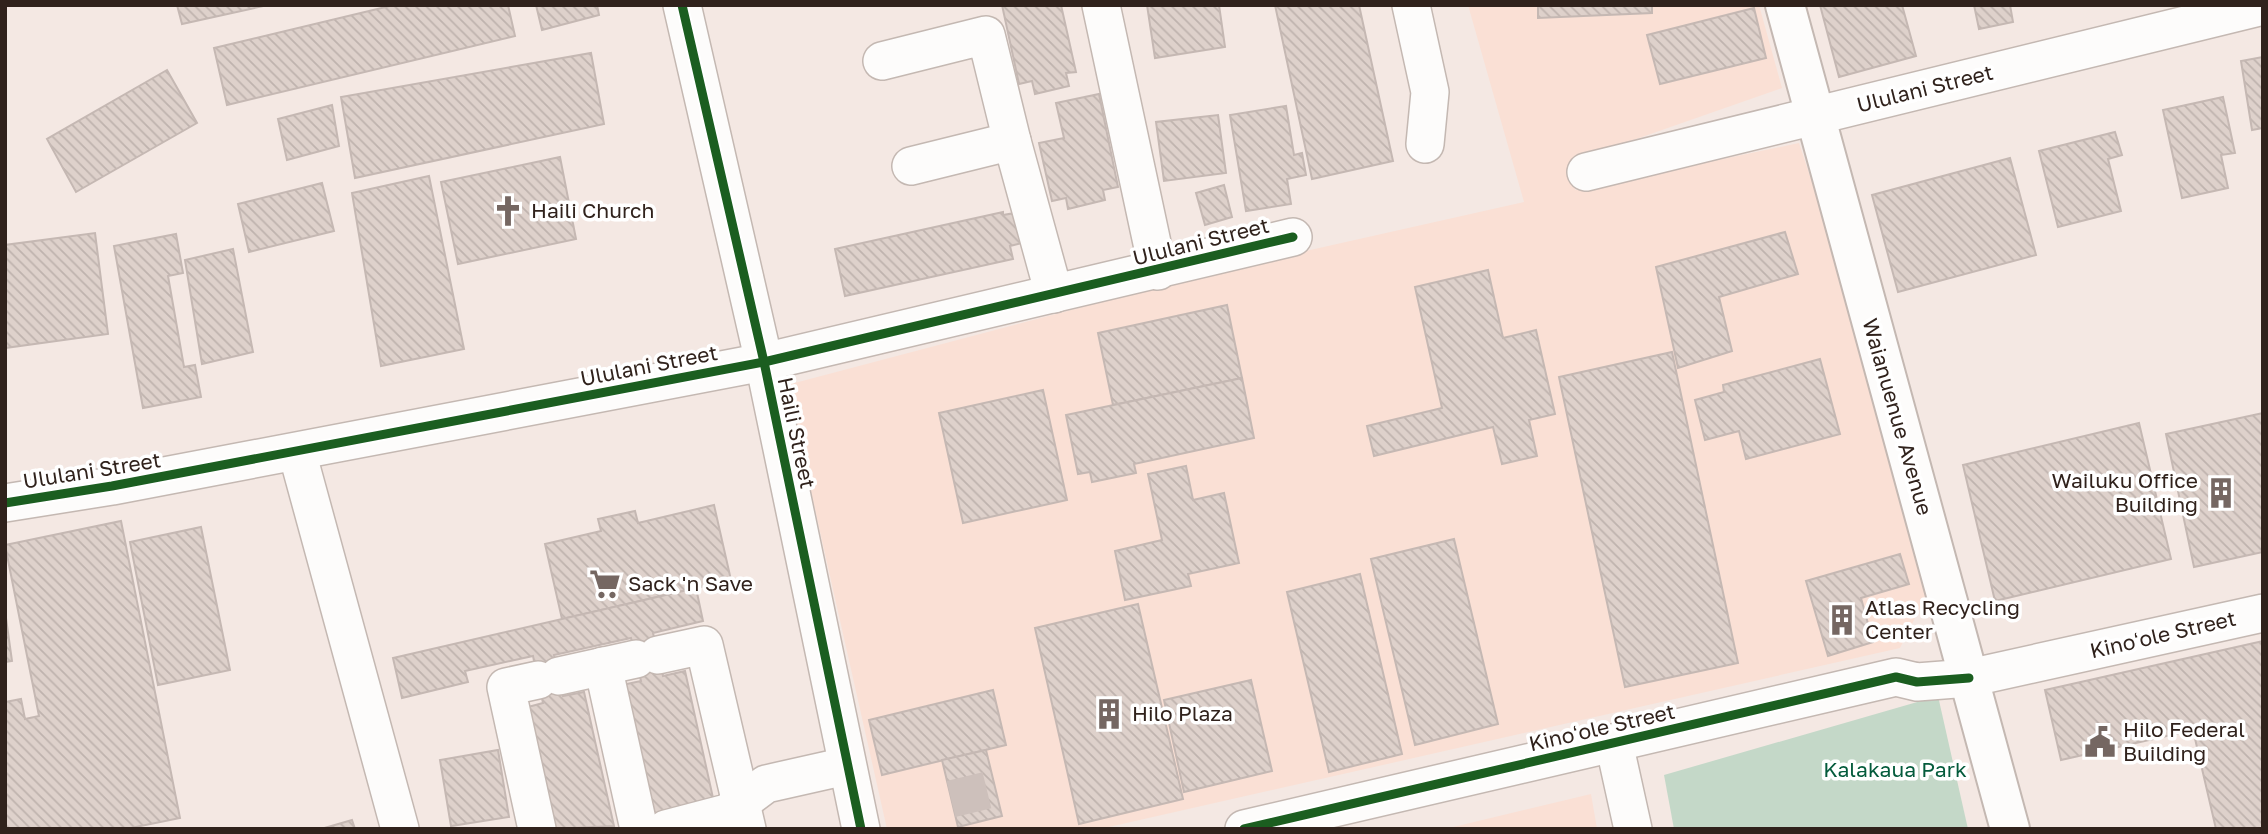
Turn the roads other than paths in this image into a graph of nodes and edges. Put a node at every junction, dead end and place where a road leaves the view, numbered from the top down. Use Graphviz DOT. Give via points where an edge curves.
graph roads {
  1 [pos="682,5"];
  2 [pos="1101,5"];
  3 [pos="1411,5"];
  4 [pos="1785,5"];
  5 [pos="2263,6"];
  6 [pos="882,61"];
  7 [pos="1815,116"];
  8 [pos="1012,141"];
  9 [pos="1425,144"];
  10 [pos="911,166"];
  11 [pos="1586,172"];
  12 [pos="1293,237"];
  13 [pos="1158,271"];
  14 [pos="1054,295"];
  15 [pos="764,362"];
  16 [pos="297,452"];
  17 [pos="5,503"];
  18 [pos="2263,613"];
  19 [pos="632,660"];
  20 [pos="1969,678"];
  21 [pos="1614,743"];
  22 [pos="846,766"];
  23 [pos="745,815"];
  24 [pos="400,829"];
  25 [pos="537,829"];
  26 [pos="639,829"];
  27 [pos="666,829"];
  28 [pos="861,829"];
  29 [pos="1244,829"];
  30 [pos="1633,829"];
  31 [pos="2010,829"];
  1 -- 15 [label="street, Haili Street"];
  2 -- 13 [label="street"];
  3 -- 9 [label="street" via="1430,92"];
  4 -- 7 [label="main road, Waianuenue Avenue"];
  5 -- 7 [label="street, Ululani Street"];
  6 -- 8 [label="street" via="986,35"];
  7 -- 11 [label="street, Ululani Street"];
  7 -- 20 [label="main road, Waianuenue Avenue"];
  8 -- 10 [label="street"];
  8 -- 14 [label="street"];
  12 -- 13 [label="street, Ululani Street"];
  13 -- 14 [label="street, Ululani Street"];
  14 -- 15 [label="street, Ululani Street"];
  15 -- 16 [label="street, Ululani Street"];
  15 -- 22 [label="street, Haili Street"];
  16 -- 17 [label="street, Ululani Street"];
  16 -- 24 [label="street"];
  18 -- 20 [label="street, Kinoʻole Street"];
  19 -- 23 [label="street" via="704,645"];
  19 -- 25 [label="street" via="506,687"];
  19 -- 26 [label="street"];
  20 -- 21 [label="street, Kinoʻole Street" via="1917,682 1896,677"];
  20 -- 31 [label="main road, Waianuenue Avenue"];
  21 -- 29 [label="street, Kinoʻole Street"];
  21 -- 30 [label="street"];
  22 -- 23 [label="street" via="766,784"];
  22 -- 28 [label="street, Haili Street"];
  23 -- 27 [label="street" via="727,813"];
}
